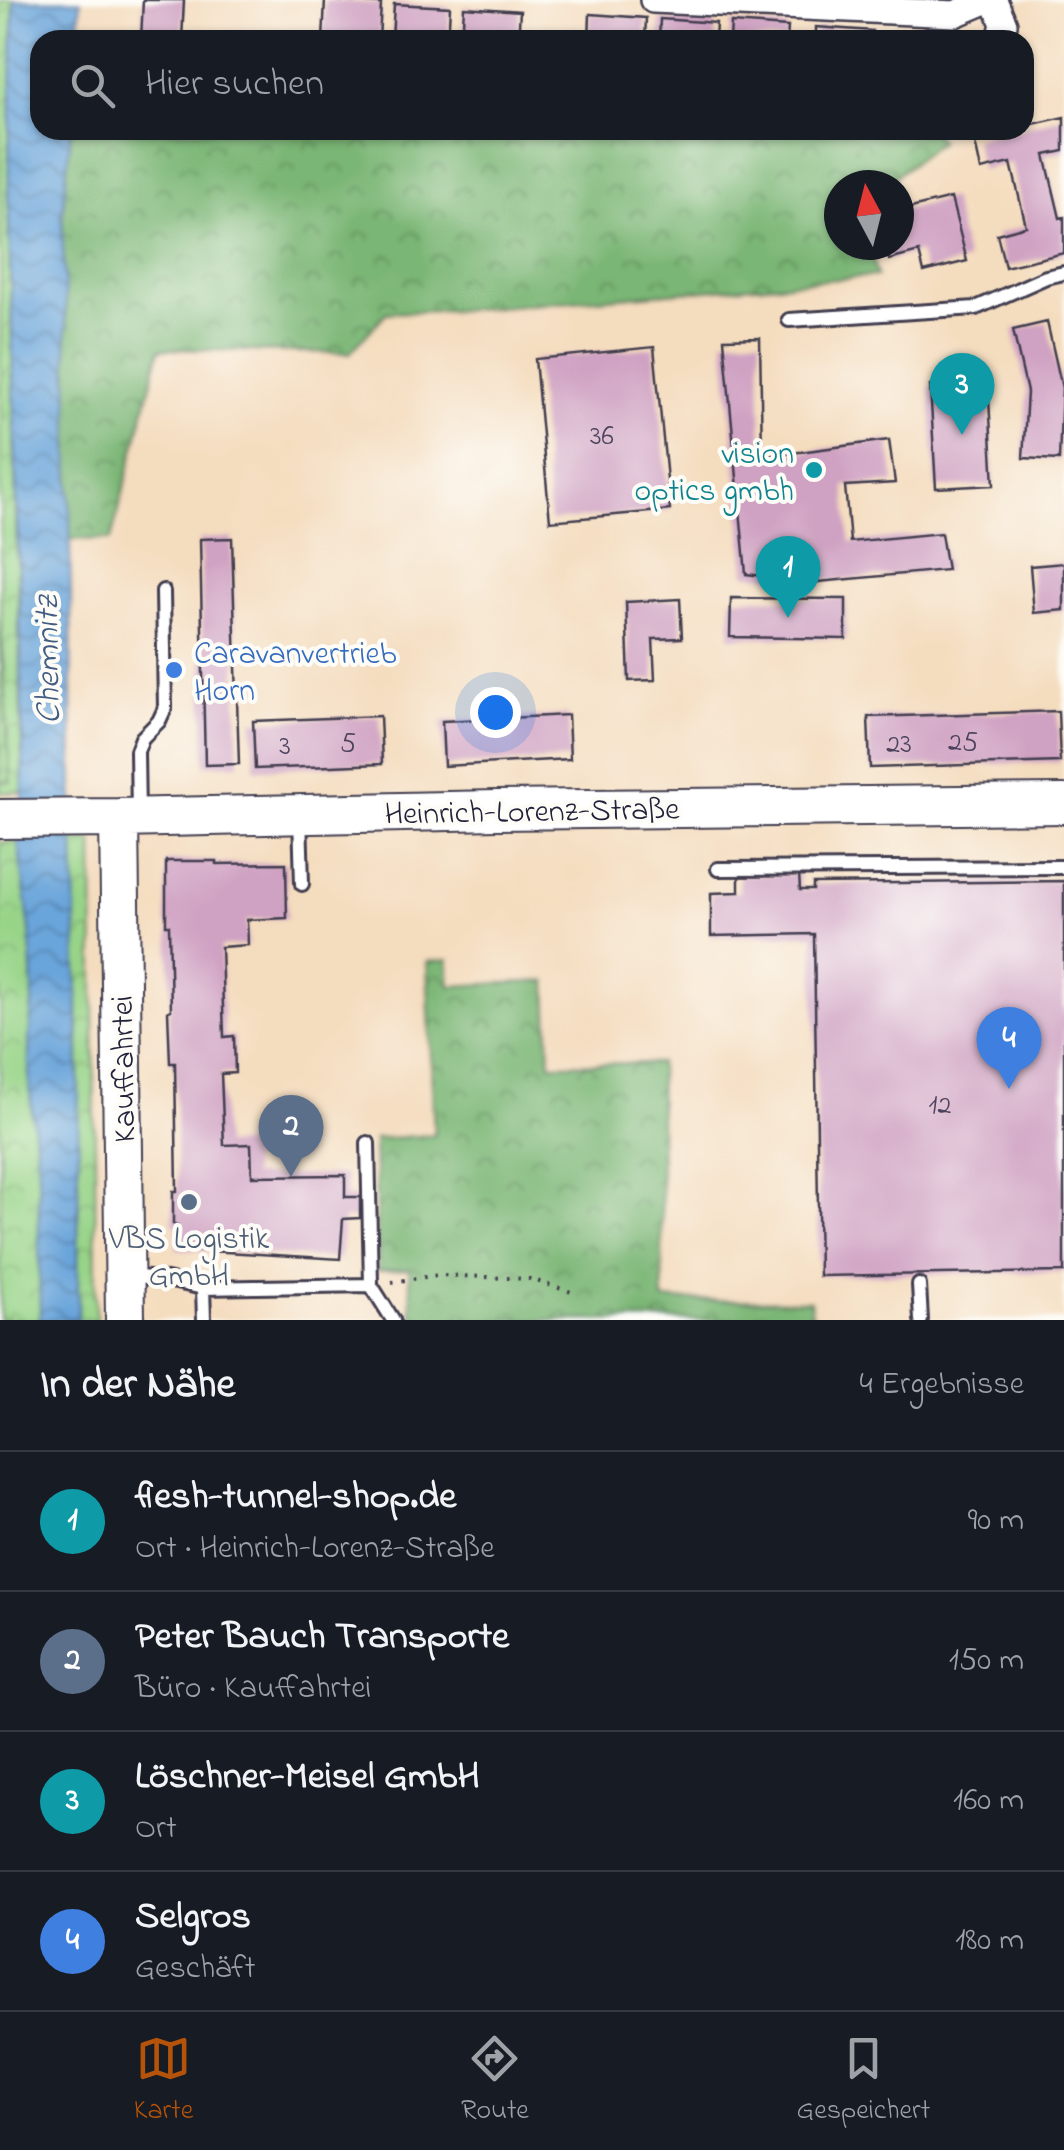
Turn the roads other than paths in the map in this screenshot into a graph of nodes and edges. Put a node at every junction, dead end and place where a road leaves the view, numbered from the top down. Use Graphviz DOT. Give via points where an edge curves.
graph roads {
  1 [pos="653,0"];
  2 [pos="991,0"];
  3 [pos="1002,30"];
  4 [pos="1064,273"];
  5 [pos="789,320"];
  6 [pos="163,591"];
  7 [pos="1064,804"];
  8 [pos="300,814"];
  9 [pos="128,818"];
  10 [pos="6,819"];
  11 [pos="1064,867"];
  12 [pos="718,869"];
  13 [pos="302,884"];
  14 [pos="368,1142"];
  15 [pos="125,1276"];
  16 [pos="371,1284"];
  17 [pos="918,1285"];
  18 [pos="203,1288"];
  19 [pos="126,1320"];
  20 [pos="204,1320"];
  21 [pos="393,1320"];
  22 [pos="921,1320"];
  1 -- 2 [label="street" via="955,14"];
  2 -- 3 [label="street"];
  4 -- 5 [label="lane" via="976,308"];
  6 -- 9 [label="lane" via="164,708 137,751"];
  7 -- 8 [label="street, Heinrich-Lorenz-Straße"];
  8 -- 9 [label="street, Heinrich-Lorenz-Straße"];
  8 -- 13 [label="lane"];
  9 -- 10 [label="street, Heinrich-Lorenz-Straße"];
  9 -- 15 [label="street, Kauffahrtei"];
  11 -- 12 [label="lane"];
  14 -- 16 [label="lane"];
  15 -- 18 [label="lane"];
  15 -- 19 [label="street, Kauffahrtei"];
  16 -- 18 [label="lane"];
  16 -- 21 [label="lane"];
  17 -- 22 [label="lane"];
  18 -- 20 [label="lane"];
}
